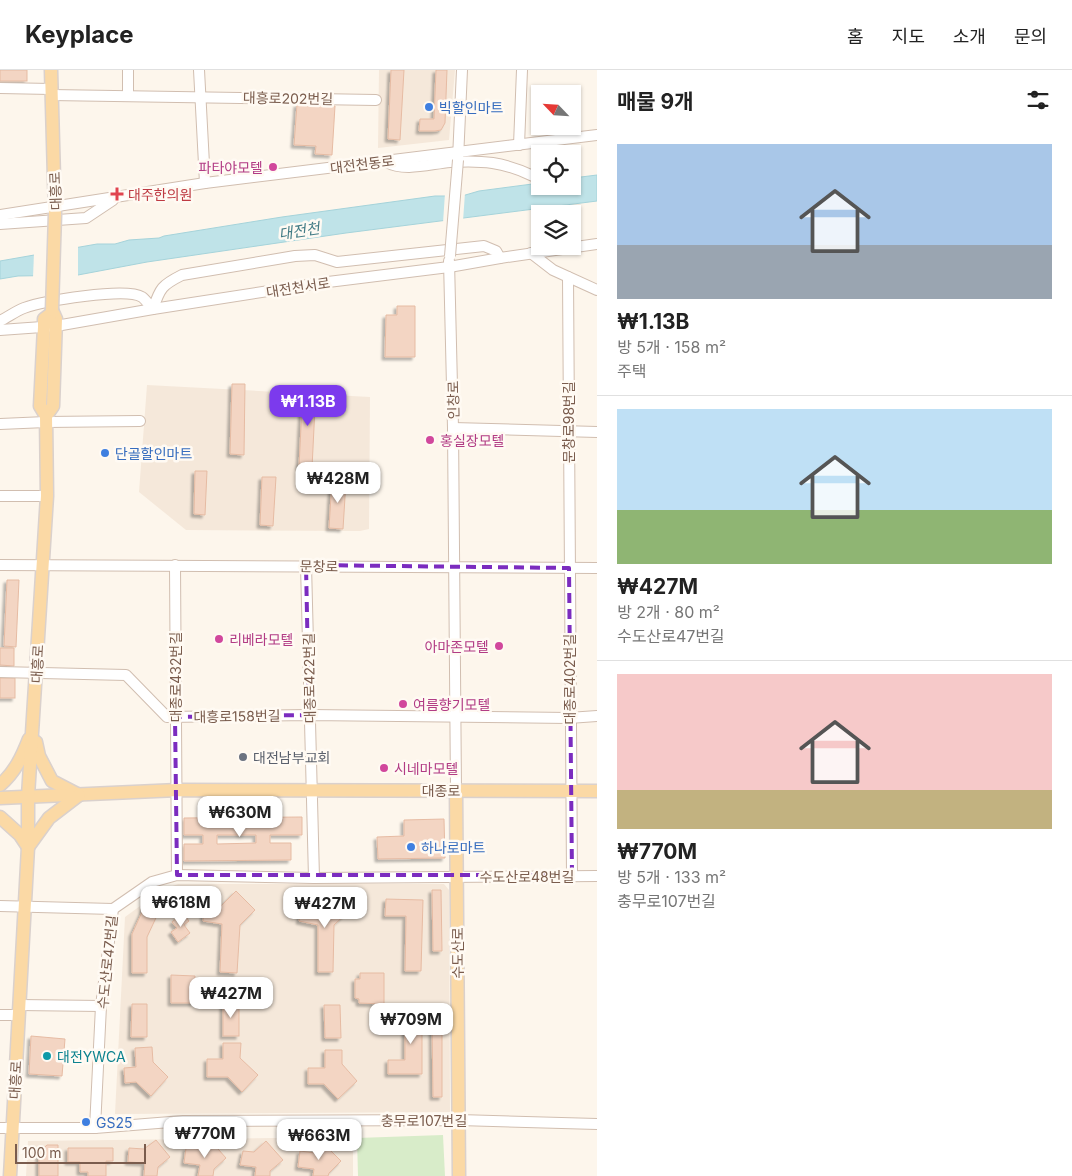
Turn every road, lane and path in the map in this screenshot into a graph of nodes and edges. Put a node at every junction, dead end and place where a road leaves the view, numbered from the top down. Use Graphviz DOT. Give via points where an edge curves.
graph roads {
  1 [pos="51,70"];
  2 [pos="128,70"];
  3 [pos="200,70"];
  4 [pos="462,70"];
  5 [pos="522,70"];
  6 [pos="0,88"];
  7 [pos="51,92"];
  8 [pos="128,96"];
  9 [pos="200,96"];
  10 [pos="376,100"];
  11 [pos="597,135"];
  12 [pos="519,145"];
  13 [pos="458,156"];
  14 [pos="385,162"];
  15 [pos="531,175"];
  16 [pos="205,184"];
  17 [pos="117,198"];
  18 [pos="56,210"];
  19 [pos="0,215"];
  20 [pos="0,224"];
  21 [pos="597,244"];
  22 [pos="581,246"];
  23 [pos="531,253"];
  24 [pos="533,255"];
  25 [pos="500,258"];
  26 [pos="449,267"];
  27 [pos="568,277"];
  28 [pos="597,290"];
  29 [pos="153,309"];
  30 [pos="0,321"];
  31 [pos="50,327"];
  32 [pos="0,330"];
  33 [pos="46,419"];
  34 [pos="140,420"];
  35 [pos="0,424"];
  36 [pos="453,428"];
  37 [pos="568,432"];
  38 [pos="597,432"];
  39 [pos="0,496"];
  40 [pos="46,496"];
  41 [pos="0,565"];
  42 [pos="176,565"];
  43 [pos="306,565"];
  44 [pos="41,566"];
  45 [pos="454,566"];
  46 [pos="569,568"];
  47 [pos="597,568"];
  48 [pos="0,672"];
  49 [pos="37,672"];
  50 [pos="309,714"];
  51 [pos="456,716"];
  52 [pos="597,716"];
  53 [pos="175,717"];
  54 [pos="569,718"];
  55 [pos="33,730"];
  56 [pos="0,785"];
  57 [pos="178,790"];
  58 [pos="311,790"];
  59 [pos="456,790"];
  60 [pos="570,791"];
  61 [pos="597,791"];
  62 [pos="78,795"];
  63 [pos="28,796"];
  64 [pos="0,798"];
  65 [pos="0,817"];
  66 [pos="28,847"];
  67 [pos="177,875"];
  68 [pos="572,875"];
  69 [pos="457,876"];
  70 [pos="597,876"];
  71 [pos="314,878"];
  72 [pos="0,906"];
  73 [pos="24,906"];
  74 [pos="113,908"];
  75 [pos="101,1006"];
  76 [pos="18,1010"];
  77 [pos="0,1015"];
  78 [pos="459,1120"];
  79 [pos="597,1124"];
  80 [pos="6,1128"];
  81 [pos="95,1128"];
  82 [pos="10,1176"];
  83 [pos="459,1176"];
  1 -- 7 [label="main road, 대흥로"];
  2 -- 8 [label="street"];
  3 -- 9 [label="street"];
  4 -- 13 [label="street, 인창로"];
  5 -- 12 [label="street"];
  6 -- 7 [label="street, 대흥로202번길"];
  7 -- 8 [label="street, 대흥로202번길"];
  7 -- 18 [label="main road, 대흥로"];
  8 -- 9 [label="street, 대흥로202번길"];
  9 -- 10 [label="street, 대흥로202번길"];
  9 -- 16 [label="street"];
  11 -- 12 [label="street, 대전천동로"];
  12 -- 13 [label="street, 대전천동로"];
  13 -- 14 [label="street, 대전천동로"];
  13 -- 26 [label="street, 인창로, bridge"];
  14 -- 15 [label="street" via="403,168 452,162 495,162"];
  14 -- 16 [label="street, 대전천동로"];
  16 -- 17 [label="street, 대전천동로"];
  17 -- 18 [label="street, 대전천동로"];
  17 -- 20 [label="street" via="86,218"];
  18 -- 19 [label="street, 대전천동로"];
  18 -- 31 [label="main road, 대흥로, bridge" via="52,312 56,319"];
  21 -- 22 [label="street, 대전천서로"];
  23 -- 25 [label="street, 대전천서로"];
  24 -- 27 [label="street"];
  25 -- 26 [label="street, 대전천서로"];
  25 -- 29 [label="street" via="496,251 484,246 337,262 315,255 295,256 182,275 159,290"];
  26 -- 29 [label="street, 대전천서로"];
  26 -- 36 [label="street, 인창로"];
  27 -- 28 [label="street"];
  27 -- 37 [label="street, 문창로98번길"];
  29 -- 30 [label="street" via="142,298 125,293 46,302"];
  29 -- 31 [label="street, 대전천서로"];
  31 -- 32 [label="street, 대전천서로"];
  31 -- 33 [label="main road, 대흥로" via="53,406"];
  33 -- 34 [label="street"];
  33 -- 35 [label="street"];
  33 -- 40 [label="main road, 대흥로"];
  36 -- 37 [label="street"];
  36 -- 45 [label="street, 인창로"];
  37 -- 38 [label="street"];
  37 -- 46 [label="street, 문창로98번길"];
  39 -- 40 [label="street"];
  40 -- 44 [label="main road, 대흥로"];
  41 -- 44 [label="street, 문창로"];
  42 -- 43 [label="street, 문창로"];
  42 -- 44 [label="street, 문창로"];
  42 -- 53 [label="street, 대종로432번길"];
  43 -- 45 [label="street, 문창로"];
  43 -- 50 [label="street, 대종로422번길"];
  44 -- 49 [label="main road, 대흥로"];
  45 -- 46 [label="street, 문창로"];
  45 -- 51 [label="street, 인창로"];
  46 -- 47 [label="street, 문창로"];
  46 -- 54 [label="street, 대종로402번길"];
  48 -- 49 [label="street, 대흥로158번길"];
  49 -- 53 [label="street, 대흥로158번길" via="126,676 167,717"];
  49 -- 55 [label="main road, 대흥로"];
  50 -- 51 [label="street, 대흥로158번길"];
  50 -- 53 [label="street, 대흥로158번길"];
  50 -- 58 [label="street, 대종로422번길"];
  51 -- 54 [label="street, 대흥로158번길"];
  51 -- 59 [label="street, 인창로"];
  52 -- 54 [label="street, 대흥로158번길"];
  53 -- 57 [label="street, 대종로432번길"];
  54 -- 60 [label="street, 대종로402번길"];
  55 -- 56 [label="main road" via="19,763"];
  55 -- 62 [label="main road" via="38,756 52,781"];
  55 -- 63 [label="main road, 대흥로"];
  57 -- 58 [label="main road, 대종로"];
  57 -- 62 [label="main road, 대종로"];
  57 -- 67 [label="street"];
  58 -- 59 [label="main road, 대종로"];
  58 -- 71 [label="street"];
  59 -- 60 [label="main road, 대종로"];
  59 -- 69 [label="main road, 수도산로"];
  60 -- 61 [label="main road, 대종로"];
  60 -- 68 [label="street"];
  62 -- 63 [label="main road, 대종로"];
  62 -- 66 [label="main road" via="49,818"];
  63 -- 64 [label="main road, 대종로"];
  63 -- 66 [label="main road, 대흥로"];
  65 -- 66 [label="main road"];
  66 -- 73 [label="main road, 대흥로"];
  67 -- 71 [label="street, 수도산로47번길"];
  67 -- 74 [label="street, 수도산로47번길" via="152,882"];
  68 -- 69 [label="street, 수도산로48번길"];
  68 -- 70 [label="street, 수도산로48번길"];
  69 -- 71 [label="street, 수도산로47번길"];
  69 -- 78 [label="main road, 수도산로"];
  72 -- 73 [label="street"];
  73 -- 74 [label="street"];
  73 -- 76 [label="main road, 대흥로"];
  74 -- 75 [label="street, 수도산로47번길"];
  75 -- 76 [label="street"];
  75 -- 81 [label="street, 수도산로47번길"];
  76 -- 77 [label="street"];
  76 -- 80 [label="main road, 대흥로"];
  78 -- 79 [label="street, 충무로107번길"];
  78 -- 81 [label="street, 충무로107번길" via="183,1121"];
  78 -- 83 [label="main road, 수도산로"];
  80 -- 81 [label="street, 충무로107번길"];
  80 -- 82 [label="main road, 대흥로"];
}
